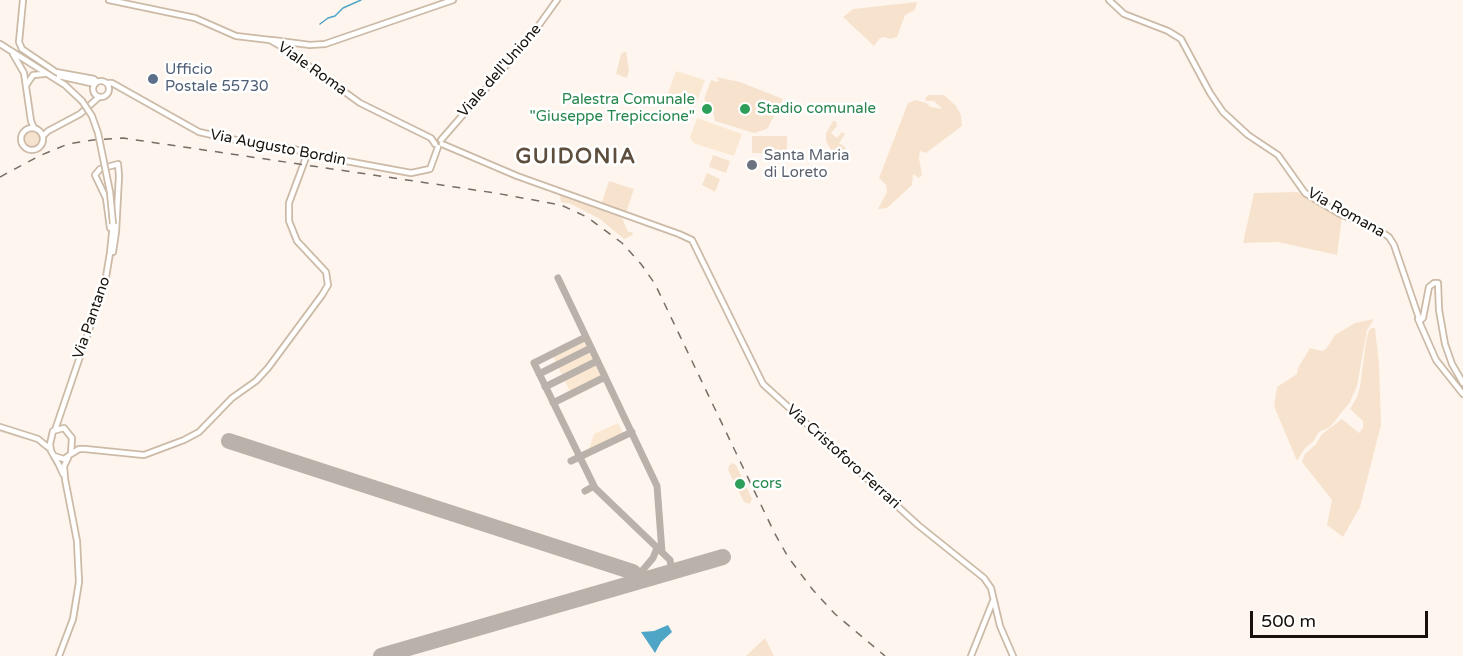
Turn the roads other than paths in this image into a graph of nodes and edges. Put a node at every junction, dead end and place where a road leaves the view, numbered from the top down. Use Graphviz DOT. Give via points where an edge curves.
graph roads {
  1 [pos="23,0"];
  2 [pos="109,0"];
  3 [pos="453,0"];
  4 [pos="557,0"];
  5 [pos="1110,0"];
  6 [pos="270,40"];
  7 [pos="0,44"];
  8 [pos="8,49"];
  9 [pos="28,62"];
  10 [pos="51,76"];
  11 [pos="96,83"];
  12 [pos="107,83"];
  13 [pos="27,86"];
  14 [pos="97,95"];
  15 [pos="31,128"];
  16 [pos="42,134"];
  17 [pos="438,145"];
  18 [pos="308,152"];
  19 [pos="425,171"];
  20 [pos="692,240"];
  21 [pos="112,244"];
  22 [pos="109,263"];
  23 [pos="1418,319"];
  24 [pos="1463,383"];
  25 [pos="1463,394"];
  26 [pos="62,411"];
  27 [pos="0,427"];
  28 [pos="53,432"];
  29 [pos="69,432"];
  30 [pos="72,438"];
  31 [pos="38,439"];
  32 [pos="50,449"];
  33 [pos="85,449"];
  34 [pos="54,456"];
  35 [pos="69,456"];
  36 [pos="65,480"];
  37 [pos="993,600"];
  38 [pos="59,656"];
  39 [pos="971,656"];
  40 [pos="1013,656"];
  1 -- 11 [label="street" via="19,42 22,49 56,72 94,79"];
  2 -- 6 [label="street, Viale Roma" via="183,15 236,36"];
  3 -- 6 [label="street" via="327,44"];
  4 -- 17 [label="street, Viale dell'Unione" via="529,39"];
  5 -- 23 [label="street, Via Romana" via="1124,13 1179,38 1223,112 1278,155 1304,192 1390,238"];
  6 -- 17 [label="street, Viale Roma" via="370,109"];
  7 -- 8 [label="street"];
  8 -- 9 [label="street"];
  8 -- 13 [label="street" via="22,66"];
  9 -- 10 [label="street"];
  9 -- 11 [label="street" via="56,75"];
  10 -- 13 [label="street" via="35,74"];
  10 -- 21 [label="street, Via Pantano, bridge" via="73,92 93,118 111,196"];
  11 -- 12 [label="street"];
  11 -- 14 [label="street"];
  12 -- 14 [label="street" via="109,92 105,97"];
  12 -- 18 [label="street, Via Augusto Bordin" via="203,133"];
  13 -- 15 [label="street"];
  14 -- 16 [label="street" via="77,116"];
  15 -- 16 [label="street"];
  15 -- 16 [label="street" via="22,133 21,139 28,149 40,146"];
  17 -- 19 [label="street, Viale dell'Unione" via="431,167"];
  17 -- 20 [label="street, Viale Roma"];
  18 -- 19 [label="street, Via Augusto Bordin" via="406,172"];
  18 -- 33 [label="street" via="289,204 289,223 297,241 325,270 328,285 322,296 259,378 232,398 201,430 144,455"];
  20 -- 37 [label="street, Via Cristoforo Ferrari" via="764,385 918,525 982,577 991,588"];
  21 -- 22 [label="street, Via Pantano"];
  21 -- 22 [label="street" via="107,200 95,175 99,169 118,164 116,236"];
  22 -- 26 [label="street, Via Pantano"];
  23 -- 24 [label="street" via="1423,319 1429,287 1437,283 1445,344"];
  23 -- 25 [label="street, Via Romana" via="1436,360"];
  26 -- 28 [label="street, Via Pantano"];
  26 -- 29 [label="street"];
  27 -- 31 [label="street"];
  28 -- 29 [label="street" via="64,428"];
  28 -- 31 [label="street"];
  28 -- 32 [label="street"];
  29 -- 30 [label="street"];
  30 -- 33 [label="street"];
  30 -- 35 [label="street"];
  31 -- 32 [label="street"];
  32 -- 34 [label="street"];
  33 -- 35 [label="street"];
  34 -- 35 [label="street"];
  34 -- 36 [label="street"];
  35 -- 36 [label="street" via="64,466"];
  36 -- 38 [label="street" via="77,542 79,582 73,619"];
  37 -- 39 [label="street"];
  37 -- 40 [label="street, Via Cristoforo Ferrari"];
}
